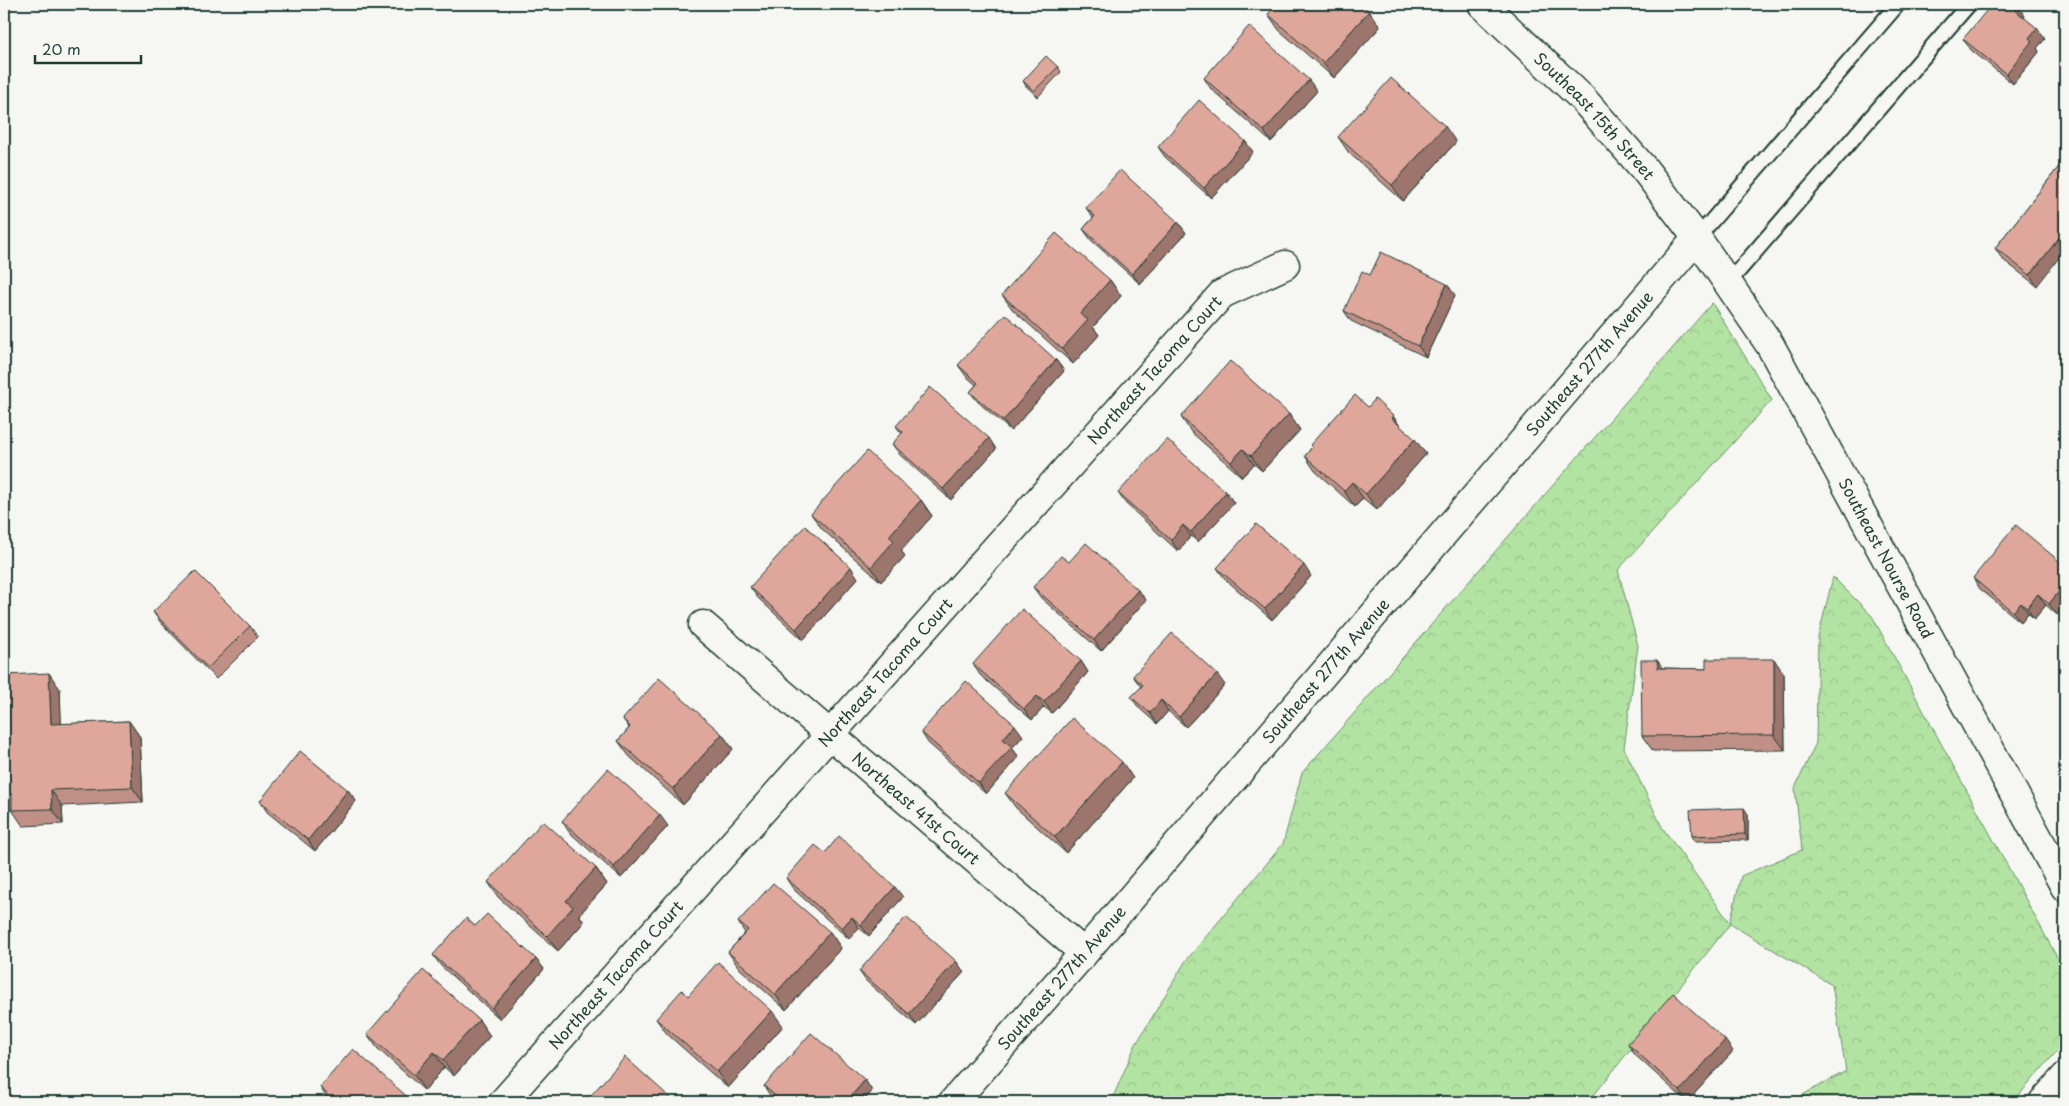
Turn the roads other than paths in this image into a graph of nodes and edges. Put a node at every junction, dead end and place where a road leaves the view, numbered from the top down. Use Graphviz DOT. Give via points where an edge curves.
graph roads {
  1 [pos="1482,4"];
  2 [pos="1898,4"];
  3 [pos="1969,4"];
  4 [pos="1697,238"];
  5 [pos="1285,266"];
  6 [pos="1728,283"];
  7 [pos="703,625"];
  8 [pos="830,734"];
  9 [pos="2065,887"];
  10 [pos="1084,953"];
  11 [pos="2065,1077"];
  12 [pos="503,1102"];
  13 [pos="953,1102"];
  14 [pos="2043,1102"];
  1 -- 4 [label="street, Southeast 15th Street" via="1582,98 1645,170"];
  2 -- 4 [label="lane"];
  3 -- 6 [label="lane"];
  4 -- 6 [label="street, Southeast Nourse Road"];
  4 -- 10 [label="street, Southeast 277th Avenue"];
  5 -- 8 [label="street, Northeast Tacoma Court" via="1222,294"];
  6 -- 9 [label="street, Southeast Nourse Road" via="1775,354"];
  7 -- 8 [label="street, Northeast 41st Court"];
  8 -- 10 [label="street, Northeast 41st Court"];
  8 -- 12 [label="street, Northeast Tacoma Court"];
  10 -- 13 [label="street, Southeast 277th Avenue"];
  11 -- 14 [label="street"];
}
